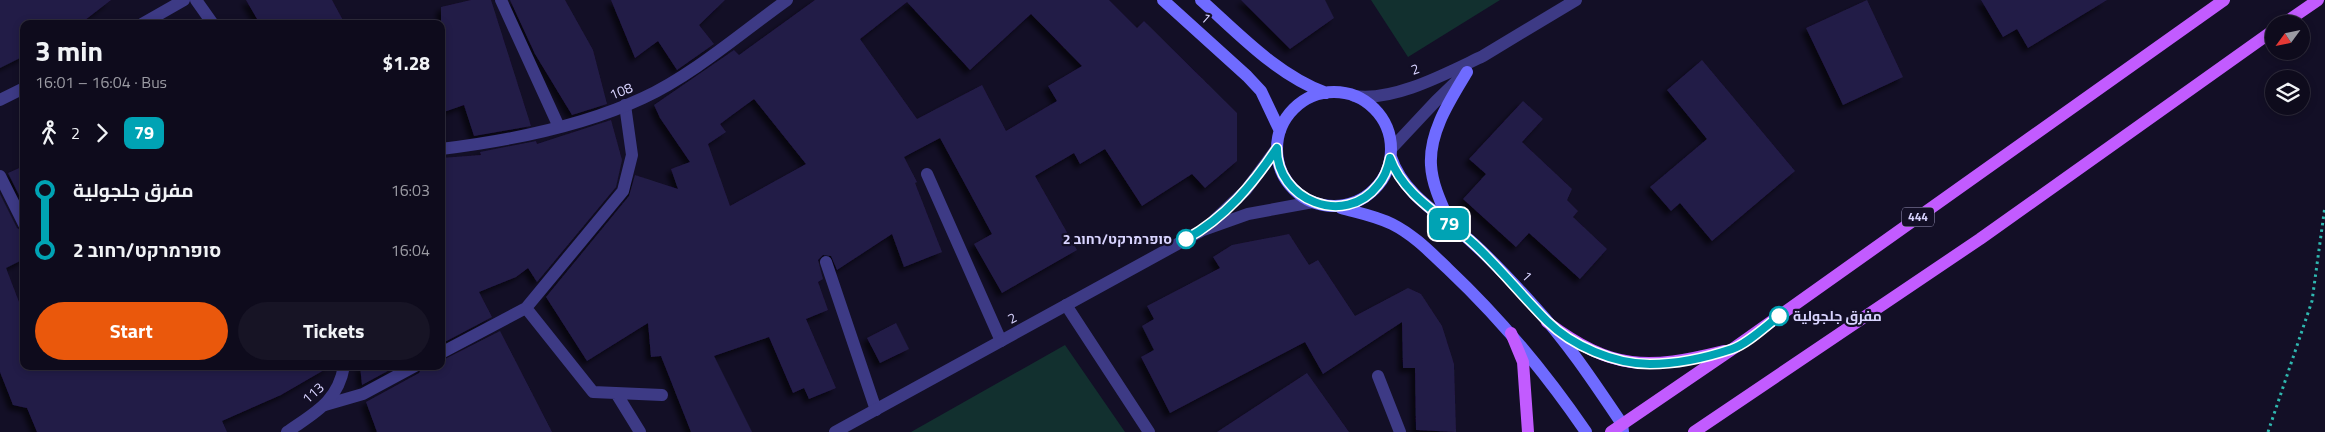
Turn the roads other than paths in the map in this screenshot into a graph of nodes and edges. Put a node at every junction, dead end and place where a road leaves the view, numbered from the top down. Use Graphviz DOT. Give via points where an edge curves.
graph roads {
  1 [pos="184,0"];
  2 [pos="196,0"];
  3 [pos="501,0"];
  4 [pos="787,0"];
  5 [pos="1163,0"];
  6 [pos="1201,0"];
  7 [pos="1576,0"];
  8 [pos="2224,0"];
  9 [pos="2318,0"];
  10 [pos="2296,15"];
  11 [pos="149,20"];
  12 [pos="210,20"];
  13 [pos="2265,36"];
  14 [pos="1483,56"];
  15 [pos="1467,72"];
  16 [pos="20,90"];
  17 [pos="1326,93"];
  18 [pos="1354,96"];
  19 [pos="0,100"];
  20 [pos="625,105"];
  21 [pos="559,127"];
  22 [pos="1280,131"];
  23 [pos="1277,148"];
  24 [pos="445,149"];
  25 [pos="1391,153"];
  26 [pos="927,174"];
  27 [pos="0,176"];
  28 [pos="1313,202"];
  29 [pos="1336,207"];
  30 [pos="20,216"];
  31 [pos="1451,226"];
  32 [pos="1203,230"];
  33 [pos="826,262"];
  34 [pos="1066,305"];
  35 [pos="526,308"];
  36 [pos="1547,322"];
  37 [pos="1511,333"];
  38 [pos="1001,341"];
  39 [pos="1734,348"];
  40 [pos="445,351"];
  41 [pos="343,370"];
  42 [pos="408,370"];
  43 [pos="1378,376"];
  44 [pos="616,393"];
  45 [pos="662,395"];
  46 [pos="325,405"];
  47 [pos="876,410"];
  48 [pos="1622,428"];
  49 [pos="840,431"];
  50 [pos="287,432"];
  51 [pos="640,432"];
  52 [pos="1149,432"];
  53 [pos="1400,432"];
  54 [pos="1528,432"];
  55 [pos="1586,432"];
  56 [pos="1611,432"];
  57 [pos="1694,432"];
  1 -- 11 [label="street"];
  2 -- 12 [label="street"];
  3 -- 21 [label="street"];
  4 -- 20 [label="street, 108" via="678,79"];
  5 -- 22 [label="main road, 1" via="1247,76 1260,91"];
  6 -- 17 [label="main road, 1" via="1276,66 1302,83"];
  7 -- 14 [label="street, 2"];
  8 -- 39 [label="main road, 444"];
  9 -- 10 [label="main road"];
  13 -- 57 [label="main road" via="1980,239"];
  14 -- 15 [label="street, 2"];
  14 -- 18 [label="street, 2" via="1392,93 1369,98"];
  15 -- 25 [label="street, 2" via="1436,101"];
  15 -- 31 [label="main road" via="1446,107 1436,134 1431,164 1439,198"];
  16 -- 19 [label="street"];
  17 -- 18 [label="main road"];
  17 -- 22 [label="main road" via="1305,99 1293,109"];
  18 -- 25 [label="main road" via="1371,106 1384,122"];
  20 -- 21 [label="street, 108"];
  20 -- 35 [label="street" via="632,155 623,191"];
  21 -- 24 [label="street, 108"];
  22 -- 23 [label="main road"];
  23 -- 28 [label="main road" via="1282,175 1293,190"];
  23 -- 32 [label="street, 2" via="1246,190"];
  25 -- 29 [label="main road" via="1386,173 1378,186 1352,204"];
  25 -- 31 [label="main road, 1" via="1402,181"];
  26 -- 38 [label="street"];
  27 -- 30 [label="street"];
  28 -- 29 [label="main road"];
  28 -- 32 [label="street, 2" via="1248,214"];
  29 -- 37 [label="main road" via="1373,216 1412,236"];
  31 -- 36 [label="main road, 1" via="1494,264"];
  32 -- 34 [label="street, 2"];
  33 -- 47 [label="street"];
  34 -- 38 [label="street, 2"];
  34 -- 52 [label="street"];
  35 -- 40 [label="street"];
  35 -- 44 [label="street" via="593,392"];
  36 -- 39 [label="main road" via="1583,346 1628,362 1650,364 1686,360"];
  36 -- 48 [label="main road, 1" via="1586,371"];
  37 -- 54 [label="main road" via="1523,362"];
  37 -- 55 [label="main road" via="1556,388"];
  38 -- 47 [label="street, 2"];
  39 -- 48 [label="main road, 444"];
  41 -- 46 [label="street, 113" via="337,391"];
  42 -- 46 [label="street" via="363,394"];
  43 -- 53 [label="street"];
  44 -- 45 [label="street"];
  44 -- 51 [label="street"];
  46 -- 50 [label="street, 113"];
  47 -- 49 [label="street, 2"];
  48 -- 56 [label="main road, 444"];
}
